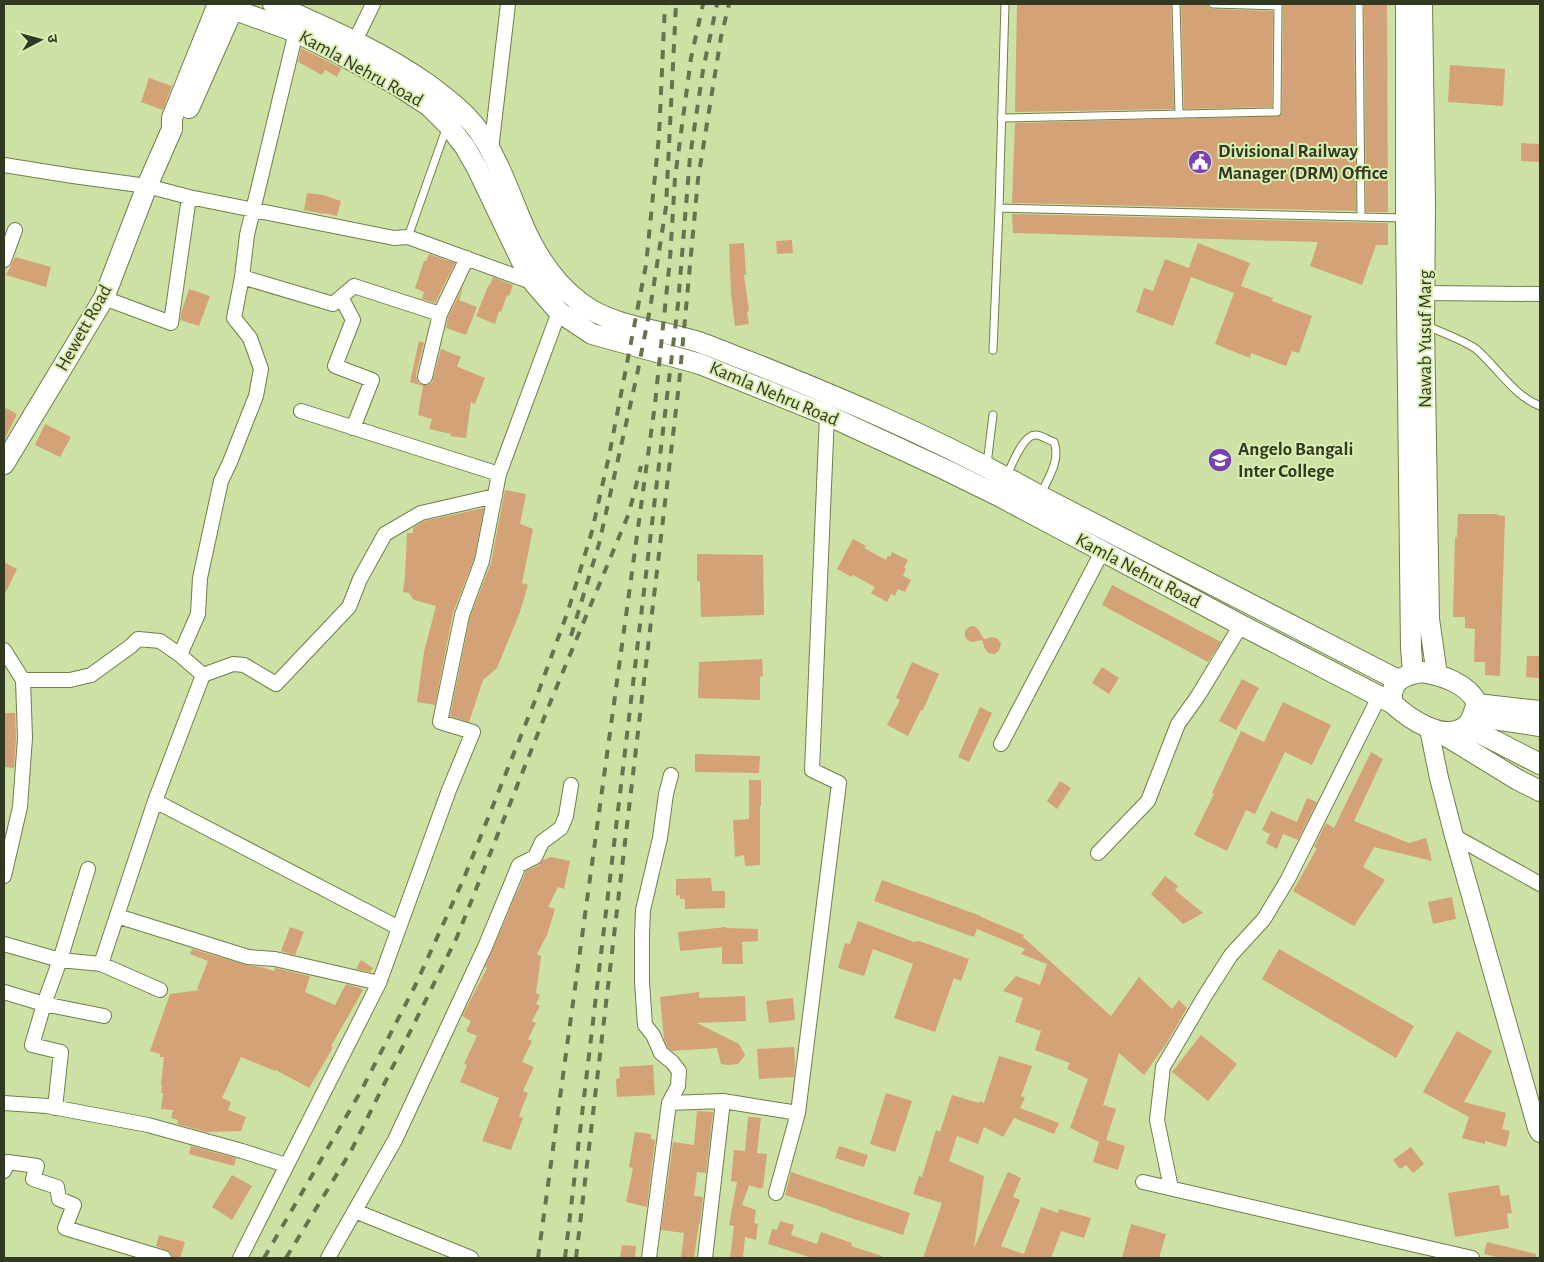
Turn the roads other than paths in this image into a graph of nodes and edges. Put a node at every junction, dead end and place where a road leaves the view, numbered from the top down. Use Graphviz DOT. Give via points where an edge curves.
graph roads {
  1 [pos="273,4"];
  2 [pos="372,4"];
  3 [pos="508,4"];
  4 [pos="1005,4"];
  5 [pos="1176,4"];
  6 [pos="1213,4"];
  7 [pos="1359,4"];
  8 [pos="1406,4"];
  9 [pos="1422,4"];
  10 [pos="231,7"];
  11 [pos="296,32"];
  12 [pos="355,41"];
  13 [pos="1179,114"];
  14 [pos="1001,118"];
  15 [pos="448,125"];
  16 [pos="491,150"];
  17 [pos="4,165"];
  18 [pos="147,186"];
  19 [pos="189,197"];
  20 [pos="253,208"];
  21 [pos="999,208"];
  22 [pos="1361,217"];
  23 [pos="1406,218"];
  24 [pos="15,230"];
  25 [pos="408,236"];
  26 [pos="467,258"];
  27 [pos="4,260"];
  28 [pos="242,278"];
  29 [pos="534,283"];
  30 [pos="1424,293"];
  31 [pos="1540,294"];
  32 [pos="341,297"];
  33 [pos="104,298"];
  34 [pos="559,312"];
  35 [pos="440,314"];
  36 [pos="1424,324"];
  37 [pos="993,350"];
  38 [pos="425,377"];
  39 [pos="1540,406"];
  40 [pos="301,412"];
  41 [pos="993,415"];
  42 [pos="827,416"];
  43 [pos="353,428"];
  44 [pos="955,451"];
  45 [pos="4,464"];
  46 [pos="987,467"];
  47 [pos="946,470"];
  48 [pos="498,474"];
  49 [pos="1002,486"];
  50 [pos="495,496"];
  51 [pos="1040,496"];
  52 [pos="1102,552"];
  53 [pos="1241,625"];
  54 [pos="4,650"];
  55 [pos="180,655"];
  56 [pos="1437,674"];
  57 [pos="203,675"];
  58 [pos="1406,677"];
  59 [pos="23,680"];
  60 [pos="1386,700"];
  61 [pos="1540,710"];
  62 [pos="1472,715"];
  63 [pos="1540,727"];
  64 [pos="1434,730"];
  65 [pos="1001,744"];
  66 [pos="1540,764"];
  67 [pos="671,774"];
  68 [pos="571,785"];
  69 [pos="1540,791"];
  70 [pos="155,801"];
  71 [pos="1454,836"];
  72 [pos="1098,853"];
  73 [pos="88,869"];
  74 [pos="4,876"];
  75 [pos="1540,884"];
  76 [pos="117,916"];
  77 [pos="399,928"];
  78 [pos="4,944"];
  79 [pos="60,960"];
  80 [pos="101,964"];
  81 [pos="379,983"];
  82 [pos="160,990"];
  83 [pos="4,992"];
  84 [pos="44,1004"];
  85 [pos="104,1016"];
  86 [pos="669,1102"];
  87 [pos="723,1102"];
  88 [pos="4,1103"];
  89 [pos="55,1108"];
  90 [pos="798,1113"];
  91 [pos="1540,1133"];
  92 [pos="286,1165"];
  93 [pos="4,1171"];
  94 [pos="1142,1182"];
  95 [pos="1171,1188"];
  96 [pos="776,1193"];
  97 [pos="355,1211"];
  98 [pos="164,1258"];
  99 [pos="240,1258"];
  100 [pos="328,1258"];
  101 [pos="471,1258"];
  102 [pos="649,1258"];
  103 [pos="705,1258"];
  104 [pos="1472,1258"];
  1 -- 12 [label="main road, Kamla Nehru Road"];
  2 -- 12 [label="street"];
  3 -- 16 [label="street"];
  4 -- 14 [label="lane"];
  5 -- 13 [label="lane"];
  6 -- 13 [label="lane" via="1278,6 1277,112"];
  7 -- 22 [label="lane"];
  8 -- 23 [label="main road"];
  9 -- 30 [label="main road, Nawab Yusuf Marg"];
  10 -- 11 [label="main road, Kamla Nehru Road"];
  10 -- 18 [label="main road, Hewett Road" via="208,69 183,122 172,129"];
  11 -- 15 [label="main road, Kamla Nehru Road" via="397,85 429,106"];
  11 -- 20 [label="street"];
  12 -- 16 [label="main road, Kamla Nehru Road" via="406,69 439,93 477,128"];
  13 -- 14 [label="lane"];
  14 -- 21 [label="lane"];
  15 -- 25 [label="lane"];
  15 -- 29 [label="main road, Kamla Nehru Road" via="478,168"];
  16 -- 44 [label="main road, Kamla Nehru Road" via="522,223 545,264 561,287 597,314 696,341 872,413"];
  17 -- 18 [label="street"];
  18 -- 19 [label="street"];
  18 -- 33 [label="main road, Hewett Road"];
  19 -- 20 [label="street"];
  19 -- 33 [label="street" via="171,323"];
  20 -- 25 [label="street" via="394,238"];
  20 -- 28 [label="street"];
  21 -- 22 [label="lane"];
  21 -- 37 [label="lane"];
  22 -- 23 [label="lane"];
  23 -- 58 [label="main road" via="1411,648"];
  24 -- 27 [label="street"];
  25 -- 26 [label="street"];
  26 -- 29 [label="street"];
  26 -- 35 [label="street"];
  28 -- 32 [label="street" via="333,304"];
  28 -- 55 [label="street" via="234,318 250,338 261,368 256,396 221,480 200,578 198,614"];
  29 -- 34 [label="main road, Kamla Nehru Road"];
  30 -- 31 [label="street"];
  30 -- 36 [label="main road, Nawab Yusuf Marg"];
  32 -- 35 [label="street" via="354,286"];
  32 -- 43 [label="street" via="353,320 335,366 372,380"];
  33 -- 45 [label="main road, Hewett Road"];
  34 -- 42 [label="main road, Kamla Nehru Road" via="592,334 700,364"];
  34 -- 48 [label="street"];
  35 -- 38 [label="street"];
  36 -- 39 [label="lane" via="1475,348 1528,402"];
  36 -- 56 [label="main road, Nawab Yusuf Marg" via="1429,619"];
  40 -- 43 [label="street"];
  41 -- 46 [label="lane"];
  42 -- 47 [label="main road, Kamla Nehru Road"];
  42 -- 90 [label="street" via="812,770 839,784"];
  43 -- 48 [label="street"];
  44 -- 46 [label="main road, Kamla Nehru Road"];
  44 -- 47 [label="main road"];
  46 -- 49 [label="main road, Kamla Nehru Road"];
  47 -- 49 [label="main road, Kamla Nehru Road"];
  48 -- 50 [label="street"];
  49 -- 51 [label="main road, Kamla Nehru Road"];
  49 -- 51 [label="lane" via="1025,440 1036,435 1054,442 1057,449 1057,457"];
  49 -- 52 [label="main road, Kamla Nehru Road"];
  50 -- 57 [label="street" via="421,513 385,534 349,607 276,684 244,665 233,664"];
  50 -- 77 [label="street" via="482,561 462,615 440,722 473,732 448,790"];
  51 -- 58 [label="main road, Kamla Nehru Road"];
  52 -- 53 [label="main road, Kamla Nehru Road"];
  52 -- 65 [label="street"];
  53 -- 60 [label="main road, Kamla Nehru Road"];
  53 -- 72 [label="street" via="1178,724 1148,801"];
  54 -- 59 [label="street"];
  55 -- 57 [label="street"];
  55 -- 59 [label="street" via="160,641 138,638 91,676 70,680"];
  56 -- 58 [label="main road" via="1422,672"];
  56 -- 62 [label="main road" via="1472,694"];
  57 -- 70 [label="street"];
  58 -- 60 [label="main road"];
  59 -- 74 [label="street" via="25,738 20,807"];
  60 -- 64 [label="main road, Kamla Nehru Road"];
  60 -- 95 [label="street" via="1264,919 1231,955 1164,1067 1157,1120"];
  61 -- 62 [label="street"];
  62 -- 63 [label="street"];
  62 -- 64 [label="main road" via="1454,731"];
  62 -- 66 [label="main road"];
  64 -- 69 [label="main road"];
  64 -- 71 [label="street" via="1439,778"];
  67 -- 86 [label="street" via="643,910 642,935 645,1025 661,1053 679,1072 678,1086"];
  68 -- 97 [label="street" via="561,828 542,842 535,857 519,865 485,947 395,1140"];
  70 -- 76 [label="street"];
  70 -- 77 [label="street"];
  71 -- 75 [label="street"];
  71 -- 91 [label="street"];
  73 -- 79 [label="street"];
  76 -- 80 [label="street"];
  76 -- 81 [label="street" via="248,956 275,959"];
  77 -- 81 [label="street"];
  78 -- 79 [label="street"];
  79 -- 80 [label="street"];
  79 -- 84 [label="street"];
  80 -- 82 [label="street"];
  81 -- 92 [label="street"];
  83 -- 84 [label="street"];
  84 -- 85 [label="street"];
  84 -- 89 [label="street" via="32,1045 61,1052"];
  86 -- 87 [label="street"];
  86 -- 102 [label="street"];
  87 -- 90 [label="street"];
  87 -- 103 [label="street"];
  88 -- 89 [label="street"];
  89 -- 92 [label="street" via="148,1125"];
  90 -- 96 [label="street"];
  92 -- 99 [label="street"];
  93 -- 98 [label="street" via="8,1162 37,1166 34,1179 58,1187 59,1199 74,1205 66,1228"];
  94 -- 95 [label="street"];
  95 -- 104 [label="street"];
  97 -- 100 [label="street"];
  97 -- 101 [label="street"];
}
